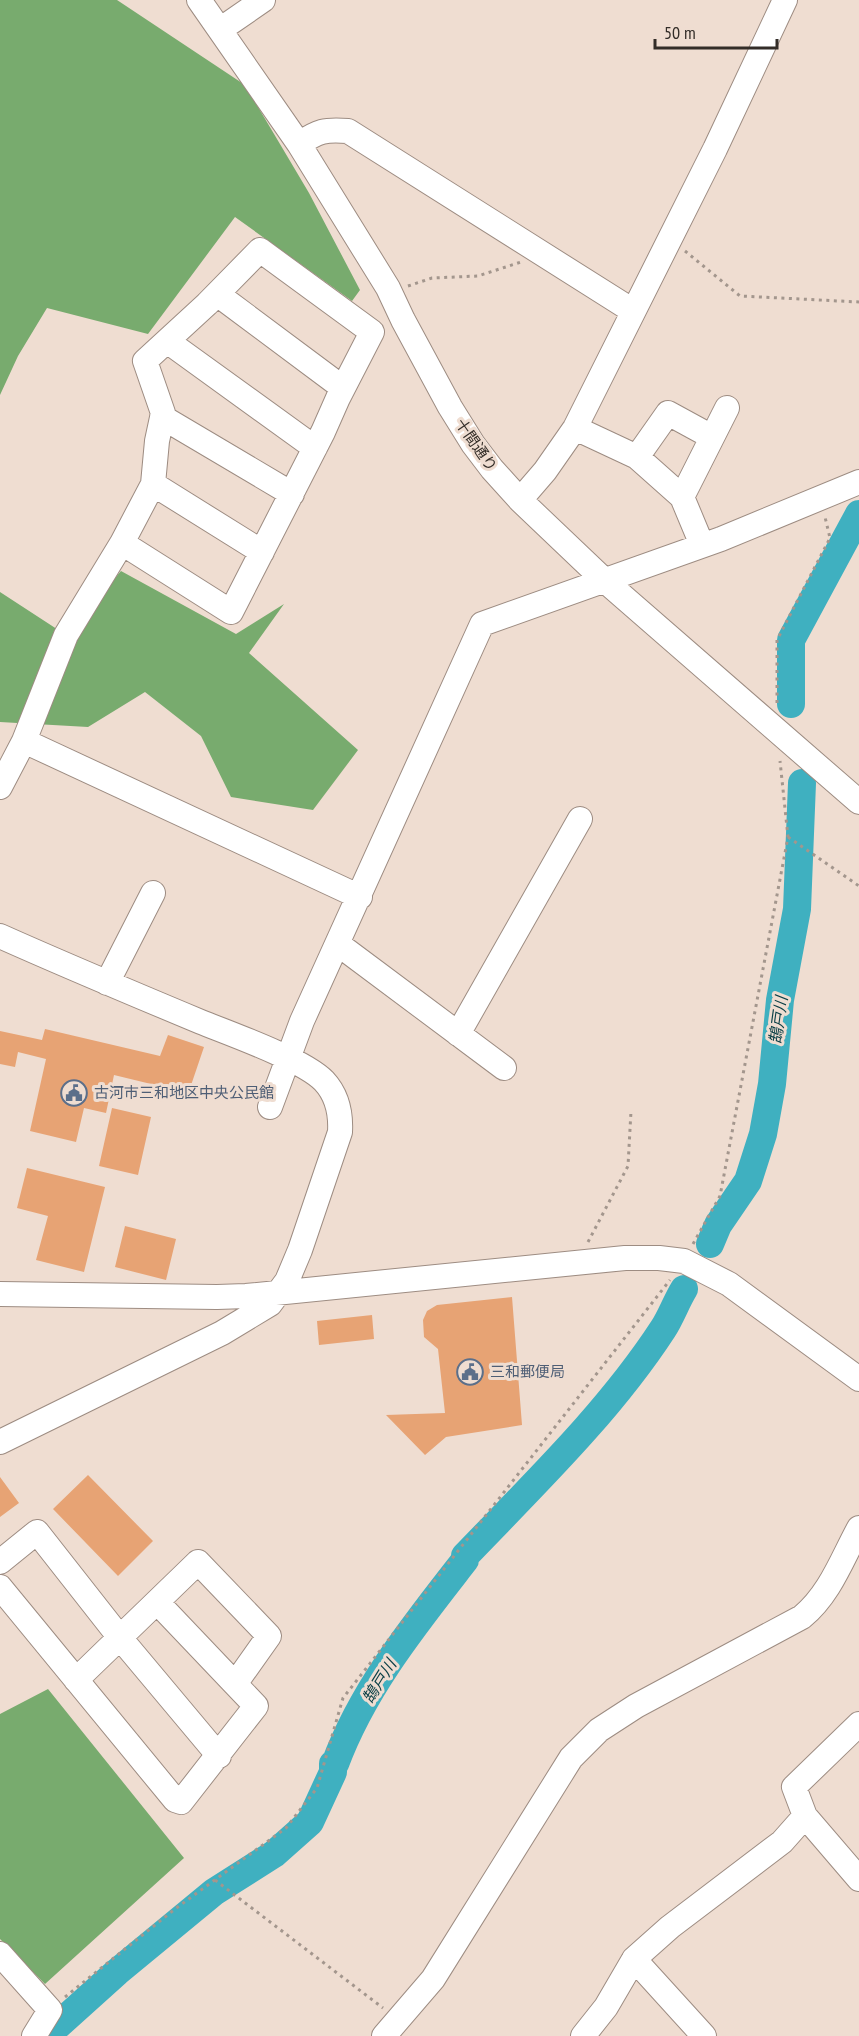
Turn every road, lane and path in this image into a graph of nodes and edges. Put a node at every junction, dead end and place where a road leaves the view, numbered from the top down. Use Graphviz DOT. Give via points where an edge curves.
graph roads {
  1 [pos="199,0"];
  2 [pos="263,0"];
  3 [pos="785,0"];
  4 [pos="221,29"];
  5 [pos="299,144"];
  6 [pos="670,239"];
  7 [pos="544,255"];
  8 [pos="390,292"];
  9 [pos="217,294"];
  10 [pos="859,302"];
  11 [pos="633,311"];
  12 [pos="167,341"];
  13 [pos="343,388"];
  14 [pos="727,408"];
  15 [pos="162,417"];
  16 [pos="575,428"];
  17 [pos="712,437"];
  18 [pos="315,448"];
  19 [pos="637,457"];
  20 [pos="859,482"];
  21 [pos="153,484"];
  22 [pos="292,494"];
  23 [pos="682,497"];
  24 [pos="820,497"];
  25 [pos="520,500"];
  26 [pos="122,543"];
  27 [pos="702,545"];
  28 [pos="262,552"];
  29 [pos="604,580"];
  30 [pos="777,730"];
  31 [pos="24,741"];
  32 [pos="0,787"];
  33 [pos="859,802"];
  34 [pos="580,819"];
  35 [pos="788,837"];
  36 [pos="859,886"];
  37 [pos="153,893"];
  38 [pos="360,897"];
  39 [pos="0,936"];
  40 [pos="338,944"];
  41 [pos="107,983"];
  42 [pos="458,1034"];
  43 [pos="288,1059"];
  44 [pos="504,1068"];
  45 [pos="270,1107"];
  46 [pos="631,1111"];
  47 [pos="684,1261"];
  48 [pos="575,1264"];
  49 [pos="280,1293"];
  50 [pos="0,1294"];
  51 [pos="859,1379"];
  52 [pos="0,1442"];
  53 [pos="859,1528"];
  54 [pos="0,1562"];
  55 [pos="0,1587"];
  56 [pos="157,1602"];
  57 [pos="121,1639"];
  58 [pos="76,1680"];
  59 [pos="235,1684"];
  60 [pos="859,1724"];
  61 [pos="219,1756"];
  62 [pos="805,1816"];
  63 [pos="859,1879"];
  64 [pos="215,1880"];
  65 [pos="0,1954"];
  66 [pos="634,1959"];
  67 [pos="50,2010"];
  68 [pos="391,2028"];
  69 [pos="34,2036"];
  70 [pos="583,2036"];
  71 [pos="704,2036"];
  1 -- 4 [label="street, 十間通り"];
  2 -- 4 [label="street"];
  3 -- 6 [label="street"];
  4 -- 5 [label="street, 十間通り"];
  5 -- 7 [label="street" via="316,133 348,131"];
  5 -- 8 [label="street, 十間通り"];
  6 -- 10 [label="path" via="740,296"];
  6 -- 11 [label="street"];
  7 -- 8 [label="path" via="478,276 432,278"];
  7 -- 11 [label="street"];
  8 -- 25 [label="street, 十間通り" via="473,444"];
  9 -- 12 [label="street"];
  9 -- 13 [label="street"];
  9 -- 13 [label="street" via="260,250 372,332"];
  11 -- 16 [label="street"];
  12 -- 15 [label="street" via="145,362"];
  12 -- 18 [label="street"];
  13 -- 18 [label="street"];
  14 -- 17 [label="street"];
  15 -- 21 [label="street"];
  15 -- 22 [label="street"];
  16 -- 19 [label="street"];
  16 -- 25 [label="street"];
  17 -- 19 [label="street" via="668,414"];
  17 -- 23 [label="street"];
  18 -- 22 [label="street"];
  19 -- 23 [label="street"];
  20 -- 24 [label="street"];
  21 -- 26 [label="street"];
  21 -- 28 [label="street"];
  22 -- 28 [label="street"];
  23 -- 27 [label="street"];
  24 -- 27 [label="street"];
  24 -- 30 [label="path" via="830,538 777,640"];
  25 -- 29 [label="street, 十間通り"];
  26 -- 28 [label="street" via="231,612"];
  26 -- 31 [label="street" via="66,635"];
  27 -- 29 [label="street"];
  29 -- 30 [label="street, 十間通り"];
  29 -- 38 [label="street" via="482,624"];
  30 -- 33 [label="street, 十間通り"];
  30 -- 35 [label="path"];
  31 -- 32 [label="street"];
  31 -- 38 [label="street"];
  34 -- 42 [label="street"];
  35 -- 36 [label="path"];
  35 -- 47 [label="path" via="720,1196"];
  37 -- 41 [label="street"];
  38 -- 40 [label="street"];
  39 -- 41 [label="street"];
  40 -- 42 [label="street"];
  40 -- 43 [label="street"];
  41 -- 43 [label="street"];
  42 -- 44 [label="street"];
  43 -- 45 [label="street"];
  43 -- 49 [label="street" via="324,1082 339,1107 340,1132 300,1250"];
  46 -- 48 [label="path" via="628,1166"];
  47 -- 48 [label="street" via="625,1258"];
  47 -- 51 [label="street" via="729,1284"];
  47 -- 64 [label="path" via="343,1698 317,1788 286,1828"];
  48 -- 49 [label="street"];
  49 -- 50 [label="street" via="217,1297"];
  49 -- 52 [label="street" via="270,1304 222,1333"];
  53 -- 68 [label="street" via="828,1589 802,1617 636,1706 599,1730 571,1758 433,1979"];
  54 -- 57 [label="street" via="37,1532"];
  55 -- 58 [label="street"];
  56 -- 57 [label="street"];
  56 -- 59 [label="street"];
  56 -- 59 [label="street" via="198,1562 269,1636"];
  57 -- 58 [label="street"];
  57 -- 61 [label="street"];
  58 -- 61 [label="street" via="175,1800 181,1802"];
  59 -- 61 [label="street" via="256,1706"];
  60 -- 62 [label="street" via="794,1787"];
  62 -- 63 [label="street"];
  62 -- 66 [label="street" via="782,1842"];
  64 -- 67 [label="path"];
  64 -- 68 [label="path"];
  65 -- 67 [label="street"];
  66 -- 70 [label="street" via="606,2007"];
  66 -- 71 [label="street"];
  67 -- 69 [label="street"];
}
